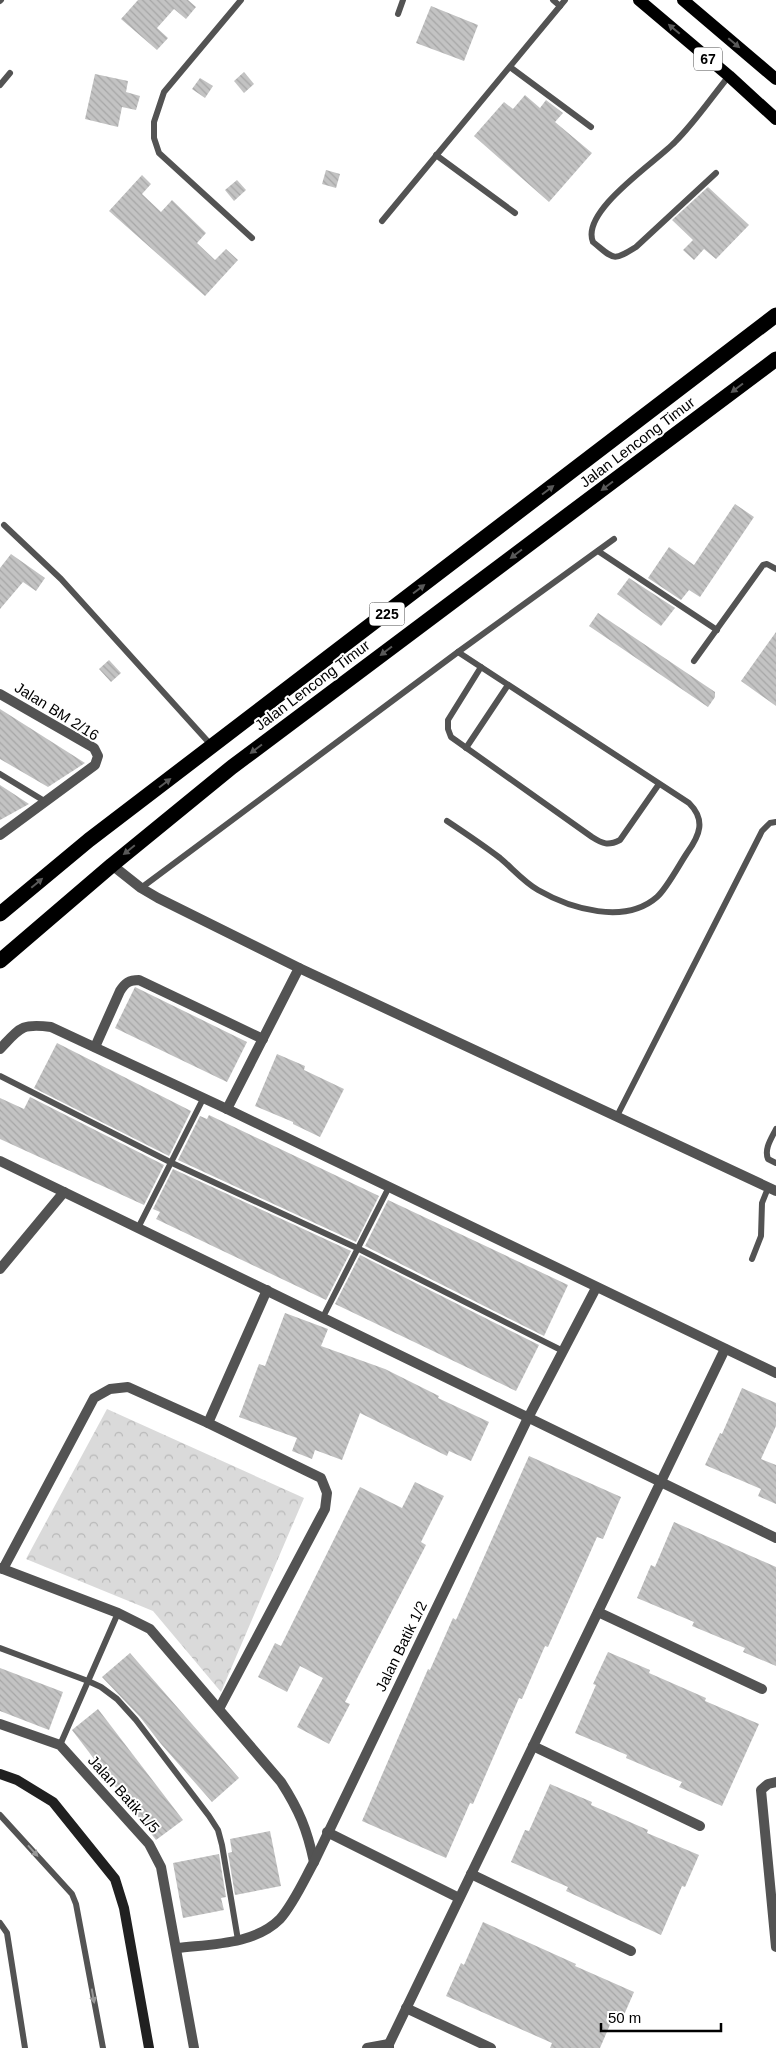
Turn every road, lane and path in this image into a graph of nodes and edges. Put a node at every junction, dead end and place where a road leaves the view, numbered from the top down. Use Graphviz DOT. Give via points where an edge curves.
graph roads {
  1 [pos="241,0"];
  2 [pos="402,0"];
  3 [pos="553,0"];
  4 [pos="565,0"];
  5 [pos="639,0"];
  6 [pos="683,0"];
  7 [pos="560,6"];
  8 [pos="398,14"];
  9 [pos="510,67"];
  10 [pos="10,73"];
  11 [pos="729,76"];
  12 [pos="776,79"];
  13 [pos="0,85"];
  14 [pos="776,119"];
  15 [pos="591,127"];
  16 [pos="436,155"];
  17 [pos="716,173"];
  18 [pos="515,213"];
  19 [pos="382,221"];
  20 [pos="252,238"];
  21 [pos="776,316"];
  22 [pos="776,359"];
  23 [pos="4,525"];
  24 [pos="614,539"];
  25 [pos="598,551"];
  26 [pos="776,569"];
  27 [pos="717,630"];
  28 [pos="458,652"];
  29 [pos="694,661"];
  30 [pos="481,667"];
  31 [pos="508,685"];
  32 [pos="0,694"];
  33 [pos="213,747"];
  34 [pos="466,748"];
  35 [pos="0,774"];
  36 [pos="659,784"];
  37 [pos="46,802"];
  38 [pos="447,821"];
  39 [pos="776,822"];
  40 [pos="0,835"];
  41 [pos="112,865"];
  42 [pos="141,888"];
  43 [pos="0,914"];
  44 [pos="0,961"];
  45 [pos="299,968"];
  46 [pos="263,1039"];
  47 [pos="95,1047"];
  48 [pos="0,1049"];
  49 [pos="0,1076"];
  50 [pos="203,1099"];
  51 [pos="227,1109"];
  52 [pos="617,1116"];
  53 [pos="776,1129"];
  54 [pos="0,1161"];
  55 [pos="776,1163"];
  56 [pos="172,1164"];
  57 [pos="389,1187"];
  58 [pos="772,1189"];
  59 [pos="64,1192"];
  60 [pos="138,1228"];
  61 [pos="357,1248"];
  62 [pos="752,1259"];
  63 [pos="0,1269"];
  64 [pos="596,1288"];
  65 [pos="267,1290"];
  66 [pos="324,1317"];
  67 [pos="725,1349"];
  68 [pos="563,1351"];
  69 [pos="776,1374"];
  70 [pos="528,1418"];
  71 [pos="208,1423"];
  72 [pos="661,1482"];
  73 [pos="776,1538"];
  74 [pos="2,1569"];
  75 [pos="598,1612"];
  76 [pos="118,1613"];
  77 [pos="0,1648"];
  78 [pos="88,1681"];
  79 [pos="762,1689"];
  80 [pos="219,1709"];
  81 [pos="0,1724"];
  82 [pos="60,1745"];
  83 [pos="533,1746"];
  84 [pos="0,1774"];
  85 [pos="776,1782"];
  86 [pos="0,1816"];
  87 [pos="700,1826"];
  88 [pos="327,1832"];
  89 [pos="314,1862"];
  90 [pos="471,1874"];
  91 [pos="459,1898"];
  92 [pos="0,1923"];
  93 [pos="238,1940"];
  94 [pos="776,1947"];
  95 [pos="177,1948"];
  96 [pos="631,1951"];
  97 [pos="406,2008"];
  98 [pos="389,2046"];
  99 [pos="25,2048"];
  100 [pos="103,2048"];
  101 [pos="149,2048"];
  102 [pos="194,2048"];
  103 [pos="367,2048"];
  104 [pos="491,2048"];
  1 -- 20 [label="lane" via="164,92 154,122 154,138 159,153"];
  2 -- 8 [label="lane"];
  3 -- 7 [label="lane"];
  4 -- 7 [label="lane"];
  11 -- 5 [label="main road, 67, one-way"];
  6 -- 12 [label="main road, 67, one-way"];
  7 -- 9 [label="lane"];
  9 -- 15 [label="lane"];
  9 -- 16 [label="lane"];
  10 -- 13 [label="lane"];
  11 -- 14 [label="main road, 67"];
  11 -- 17 [label="lane" via="673,144 616,194 596,218 591,231 593,242 611,257 621,256 636,247"];
  16 -- 18 [label="lane"];
  16 -- 19 [label="lane"];
  33 -- 21 [label="highway, Jalan Lencong Timur / 225, one-way"];
  22 -- 41 [label="highway, Jalan Lencong Timur / 225, one-way" via="232,767"];
  23 -- 33 [label="lane" via="61,579"];
  24 -- 25 [label="lane"];
  25 -- 27 [label="lane"];
  25 -- 28 [label="lane"];
  26 -- 27 [label="lane" via="763,565"];
  27 -- 29 [label="lane"];
  28 -- 30 [label="lane"];
  28 -- 42 [label="lane"];
  30 -- 31 [label="lane"];
  30 -- 34 [label="lane" via="448,720 451,737"];
  31 -- 34 [label="lane"];
  31 -- 36 [label="lane"];
  32 -- 37 [label="street, Jalan BM 2/16" via="94,748 98,756 96,765"];
  43 -- 33 [label="highway, Jalan Lencong Timur / 225, one-way" via="89,840"];
  34 -- 36 [label="lane" via="603,844 620,840"];
  35 -- 37 [label="lane"];
  36 -- 38 [label="lane" via="698,812 700,829 691,848 657,897 640,907 624,911 600,912 572,905 538,889"];
  37 -- 40 [label="street"];
  39 -- 52 [label="lane" via="762,831"];
  41 -- 42 [label="street"];
  41 -- 44 [label="highway, Jalan Lencong Timur / 225"];
  42 -- 45 [label="street"];
  45 -- 46 [label="street"];
  45 -- 52 [label="street"];
  46 -- 47 [label="street" via="139,980 130,980 123,985"];
  46 -- 51 [label="street"];
  47 -- 48 [label="street" via="51,1027 33,1024 19,1029"];
  47 -- 50 [label="street"];
  49 -- 56 [label="lane"];
  50 -- 51 [label="street"];
  50 -- 56 [label="lane"];
  51 -- 57 [label="street"];
  52 -- 58 [label="street"];
  53 -- 55 [label="lane" via="766,1155"];
  54 -- 59 [label="street"];
  56 -- 60 [label="lane"];
  56 -- 61 [label="lane"];
  57 -- 61 [label="lane"];
  57 -- 64 [label="street"];
  58 -- 62 [label="lane" via="762,1203 761,1236"];
  59 -- 60 [label="street"];
  59 -- 63 [label="street"];
  60 -- 65 [label="street"];
  61 -- 66 [label="lane"];
  61 -- 68 [label="lane"];
  64 -- 67 [label="street"];
  64 -- 68 [label="street, Jalan Batik 1/2"];
  65 -- 66 [label="street"];
  65 -- 71 [label="street"];
  66 -- 70 [label="street"];
  67 -- 69 [label="street"];
  67 -- 72 [label="street"];
  68 -- 70 [label="street, Jalan Batik 1/2"];
  70 -- 72 [label="street"];
  70 -- 88 [label="street, Jalan Batik 1/2"];
  71 -- 74 [label="street" via="128,1387 110,1389 94,1398"];
  71 -- 80 [label="street" via="321,1478 327,1493 325,1509"];
  72 -- 73 [label="street"];
  72 -- 75 [label="street"];
  74 -- 76 [label="street"];
  75 -- 79 [label="street"];
  75 -- 83 [label="street"];
  76 -- 78 [label="lane"];
  76 -- 80 [label="street" via="150,1629"];
  77 -- 78 [label="lane"];
  78 -- 82 [label="lane"];
  78 -- 93 [label="lane" via="117,1699 136,1720 218,1830"];
  80 -- 89 [label="street" via="281,1782 296,1806 307,1831"];
  81 -- 82 [label="street, Jalan Batik 1/5"];
  82 -- 95 [label="street, Jalan Batik 1/5" via="149,1844 161,1867"];
  83 -- 87 [label="street"];
  83 -- 90 [label="street"];
  84 -- 101 [label="street" via="17,1780 53,1802 115,1879 124,1908"];
  85 -- 94 [label="street" via="761,1790"];
  86 -- 100 [label="lane, one-way" via="72,1894"];
  88 -- 89 [label="street, Jalan Batik 1/2"];
  88 -- 91 [label="street"];
  89 -- 93 [label="street, Jalan Batik 1/2" via="280,1918 264,1932"];
  90 -- 91 [label="street"];
  90 -- 96 [label="street"];
  91 -- 97 [label="street"];
  92 -- 99 [label="lane" via="7,1933"];
  93 -- 95 [label="street, Jalan Batik 1/2"];
  95 -- 102 [label="street, Jalan Batik 1/5"];
  97 -- 98 [label="street"];
  97 -- 104 [label="street"];
  98 -- 103 [label="street"];
}
